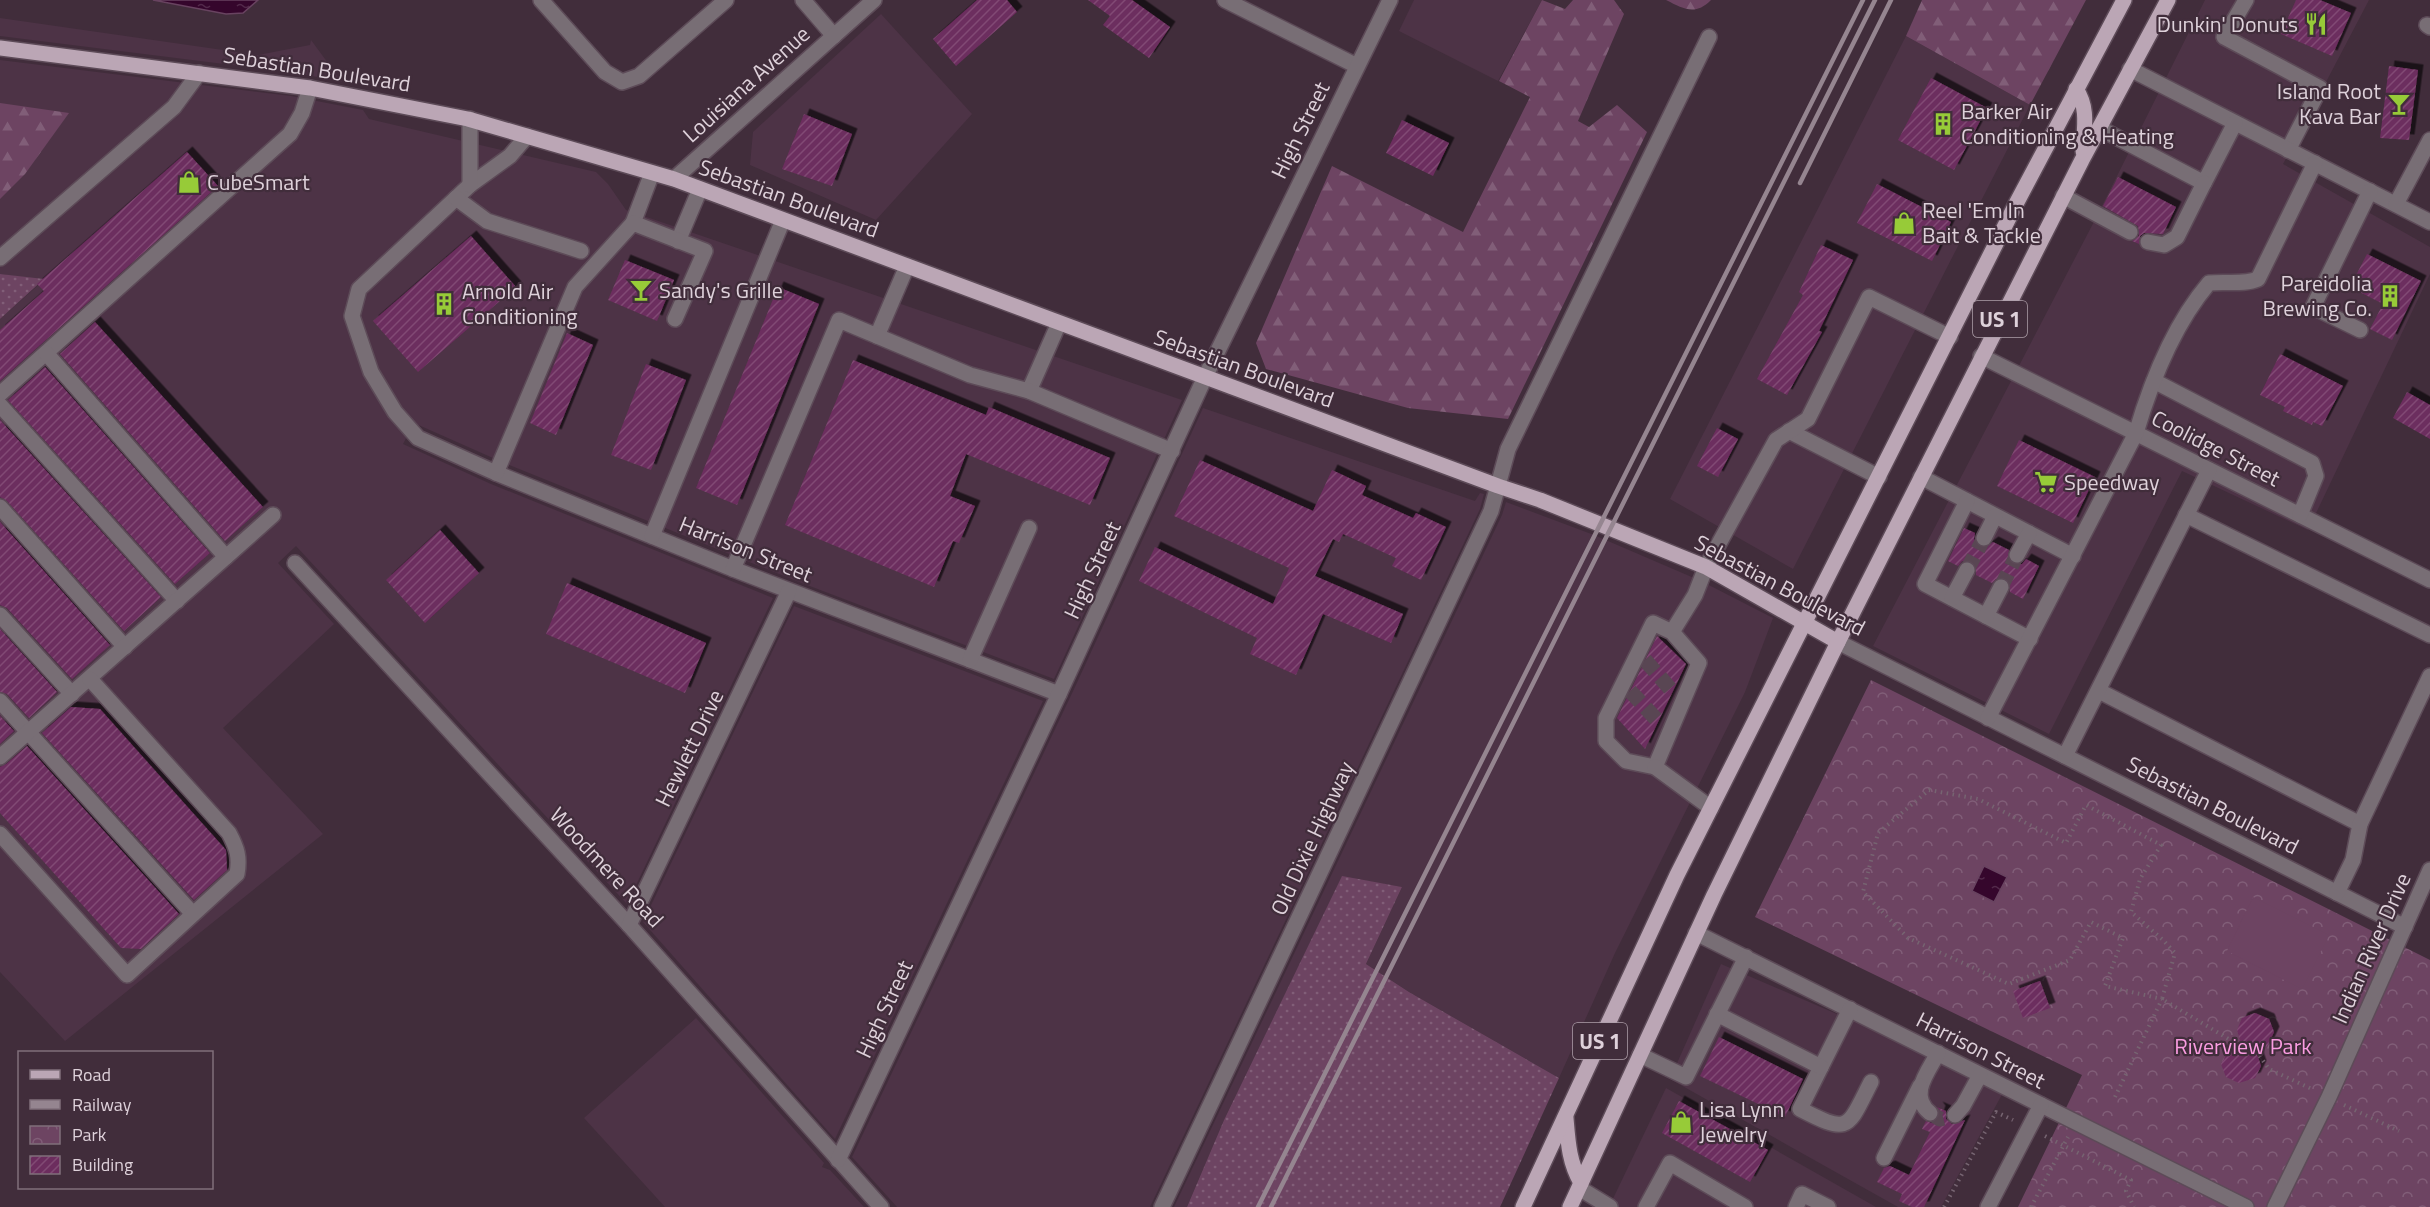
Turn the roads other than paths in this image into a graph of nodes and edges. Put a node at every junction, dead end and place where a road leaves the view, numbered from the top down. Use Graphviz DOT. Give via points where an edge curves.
graph roads {
  1 [pos="541,0"];
  2 [pos="726,0"];
  3 [pos="803,0"];
  4 [pos="874,0"];
  5 [pos="1226,0"];
  6 [pos="1390,0"];
  7 [pos="2124,0"];
  8 [pos="2168,0"];
  9 [pos="2246,0"];
  10 [pos="834,36"];
  11 [pos="1709,37"];
  12 [pos="0,48"];
  13 [pos="1357,66"];
  14 [pos="2130,69"];
  15 [pos="199,73"];
  16 [pos="310,88"];
  17 [pos="2076,88"];
  18 [pos="470,119"];
  19 [pos="2235,123"];
  20 [pos="2099,128"];
  21 [pos="527,136"];
  22 [pos="2430,140"];
  23 [pos="2288,150"];
  24 [pos="2082,160"];
  25 [pos="2315,164"];
  26 [pos="652,173"];
  27 [pos="674,179"];
  28 [pos="2204,183"];
  29 [pos="470,185"];
  30 [pos="700,189"];
  31 [pos="2370,191"];
  32 [pos="2063,196"];
  33 [pos="456,198"];
  34 [pos="2396,204"];
  35 [pos="783,220"];
  36 [pos="2430,222"];
  37 [pos="633,223"];
  38 [pos="2130,232"];
  39 [pos="678,241"];
  40 [pos="2148,242"];
  41 [pos="580,251"];
  42 [pos="0,258"];
  43 [pos="907,266"];
  44 [pos="675,319"];
  45 [pos="1059,322"];
  46 [pos="2360,330"];
  47 [pos="877,336"];
  48 [pos="1950,338"];
  49 [pos="46,353"];
  50 [pos="1981,356"];
  51 [pos="1205,377"];
  52 [pos="2154,381"];
  53 [pos="1029,391"];
  54 [pos="0,394"];
  55 [pos="0,405"];
  56 [pos="1789,431"];
  57 [pos="2136,433"];
  58 [pos="1172,451"];
  59 [pos="2209,470"];
  60 [pos="496,473"];
  61 [pos="1879,477"];
  62 [pos="1921,477"];
  63 [pos="1498,486"];
  64 [pos="1967,501"];
  65 [pos="0,507"];
  66 [pos="273,515"];
  67 [pos="2186,515"];
  68 [pos="2300,515"];
  69 [pos="1995,516"];
  70 [pos="1029,528"];
  71 [pos="2029,533"];
  72 [pos="652,536"];
  73 [pos="1984,538"];
  74 [pos="2017,555"];
  75 [pos="2073,556"];
  76 [pos="225,557"];
  77 [pos="295,562"];
  78 [pos="1706,567"];
  79 [pos="733,569"];
  80 [pos="1966,570"];
  81 [pos="2430,580"];
  82 [pos="2001,587"];
  83 [pos="789,591"];
  84 [pos="1952,598"];
  85 [pos="177,601"];
  86 [pos="0,615"];
  87 [pos="1986,616"];
  88 [pos="1806,623"];
  89 [pos="1672,632"];
  90 [pos="2430,635"];
  91 [pos="2030,639"];
  92 [pos="1838,642"];
  93 [pos="125,647"];
  94 [pos="970,660"];
  95 [pos="2430,676"];
  96 [pos="90,679"];
  97 [pos="2099,691"];
  98 [pos="72,694"];
  99 [pos="1059,694"];
  100 [pos="0,701"];
  101 [pos="1988,718"];
  102 [pos="1658,721"];
  103 [pos="28,732"];
  104 [pos="1668,734"];
  105 [pos="0,756"];
  106 [pos="2065,756"];
  107 [pos="1654,766"];
  108 [pos="1712,808"];
  109 [pos="2360,824"];
  110 [pos="0,834"];
  111 [pos="2430,870"];
  112 [pos="2337,893"];
  113 [pos="193,914"];
  114 [pos="629,925"];
  115 [pos="2405,927"];
  116 [pos="1696,933"];
  117 [pos="1746,957"];
  118 [pos="1850,1009"];
  119 [pos="1717,1014"];
  120 [pos="1938,1053"];
  121 [pos="1640,1055"];
  122 [pos="1821,1067"];
  123 [pos="1980,1074"];
  124 [pos="1871,1082"];
  125 [pos="1920,1086"];
  126 [pos="2041,1105"];
  127 [pos="1929,1113"];
  128 [pos="1566,1115"];
  129 [pos="1955,1115"];
  130 [pos="1884,1158"];
  131 [pos="838,1160"];
  132 [pos="1580,1185"];
  133 [pos="881,1207"];
  134 [pos="1162,1207"];
  135 [pos="1524,1207"];
  136 [pos="1570,1207"];
  137 [pos="1610,1207"];
  138 [pos="1646,1207"];
  139 [pos="1745,1207"];
  140 [pos="1796,1207"];
  141 [pos="1828,1207"];
  142 [pos="1988,1207"];
  143 [pos="2247,1207"];
  144 [pos="2275,1207"];
  1 -- 2 [label="street" via="605,72 622,82 639,76"];
  3 -- 10 [label="street"];
  4 -- 10 [label="street, Louisiana Avenue"];
  5 -- 13 [label="street"];
  6 -- 13 [label="street, High Street"];
  7 -- 17 [label="main road, US 1"];
  8 -- 14 [label="main road, US 1"];
  9 -- 23 [label="street" via="2224,37 2320,88"];
  10 -- 27 [label="street, Louisiana Avenue"];
  11 -- 63 [label="street, Old Dixie Highway" via="1508,449"];
  12 -- 15 [label="main road, Sebastian Boulevard"];
  13 -- 51 [label="street, High Street"];
  14 -- 19 [label="street"];
  14 -- 20 [label="main road, US 1"];
  15 -- 16 [label="main road, Sebastian Boulevard"];
  15 -- 42 [label="street" via="174,107"];
  16 -- 18 [label="main road, Sebastian Boulevard"];
  16 -- 49 [label="street" via="290,134"];
  17 -- 24 [label="main road" via="2083,98 2086,116"];
  17 -- 48 [label="main road, US 1"];
  18 -- 21 [label="main road, Sebastian Boulevard"];
  18 -- 29 [label="street"];
  19 -- 23 [label="street"];
  19 -- 28 [label="street"];
  20 -- 24 [label="main road, US 1"];
  20 -- 28 [label="street"];
  21 -- 26 [label="main road, Sebastian Boulevard"];
  21 -- 29 [label="street" via="510,156"];
  22 -- 34 [label="street"];
  23 -- 25 [label="street"];
  24 -- 32 [label="main road, US 1"];
  25 -- 31 [label="street"];
  25 -- 52 [label="street" via="2258,279 2209,283 2191,304"];
  26 -- 27 [label="main road, Sebastian Boulevard"];
  26 -- 37 [label="street"];
  27 -- 30 [label="main road, Sebastian Boulevard"];
  28 -- 40 [label="street" via="2177,237 2164,245"];
  29 -- 33 [label="street"];
  30 -- 35 [label="main road, Sebastian Boulevard"];
  30 -- 39 [label="street"];
  31 -- 34 [label="street"];
  31 -- 46 [label="street" via="2313,307"];
  32 -- 38 [label="street"];
  32 -- 50 [label="main road, US 1"];
  33 -- 41 [label="street" via="487,221"];
  33 -- 60 [label="street, Harrison Street" via="359,289 352,316 371,372 395,412 418,438"];
  34 -- 36 [label="street"];
  35 -- 43 [label="main road, Sebastian Boulevard"];
  35 -- 72 [label="street"];
  37 -- 39 [label="street"];
  37 -- 60 [label="street" via="575,287"];
  39 -- 44 [label="street" via="705,251"];
  43 -- 45 [label="main road, Sebastian Boulevard"];
  43 -- 47 [label="street"];
  45 -- 51 [label="main road, Sebastian Boulevard"];
  45 -- 53 [label="street"];
  47 -- 53 [label="street" via="970,375"];
  47 -- 79 [label="street" via="839,320"];
  48 -- 56 [label="street" via="1869,297 1808,419"];
  48 -- 61 [label="main road, US 1"];
  49 -- 54 [label="street"];
  49 -- 76 [label="street"];
  50 -- 57 [label="street, Coolidge Street"];
  50 -- 62 [label="main road, US 1"];
  51 -- 58 [label="street, High Street"];
  51 -- 63 [label="main road, Sebastian Boulevard"];
  52 -- 57 [label="street"];
  52 -- 68 [label="street" via="2312,463 2316,476"];
  53 -- 58 [label="street"];
  55 -- 85 [label="street"];
  56 -- 61 [label="street"];
  56 -- 78 [label="street" via="1776,440"];
  57 -- 59 [label="street, Coolidge Street"];
  57 -- 75 [label="street"];
  58 -- 99 [label="street, High Street"];
  59 -- 67 [label="street"];
  59 -- 68 [label="street, Coolidge Street"];
  60 -- 72 [label="street, Harrison Street"];
  61 -- 88 [label="main road, US 1"];
  62 -- 64 [label="street"];
  62 -- 92 [label="main road, US 1"];
  63 -- 78 [label="main road, Sebastian Boulevard"];
  63 -- 134 [label="street, Old Dixie Highway" via="1491,511"];
  64 -- 69 [label="street"];
  64 -- 84 [label="street" via="1925,584"];
  65 -- 93 [label="street"];
  66 -- 76 [label="street"];
  67 -- 90 [label="street"];
  67 -- 97 [label="street"];
  68 -- 81 [label="street, Coolidge Street"];
  69 -- 71 [label="street"];
  69 -- 73 [label="street"];
  70 -- 94 [label="street"];
  71 -- 74 [label="street"];
  71 -- 75 [label="street"];
  72 -- 79 [label="street, Harrison Street"];
  75 -- 91 [label="street"];
  76 -- 85 [label="street"];
  77 -- 114 [label="street, Woodmere Road"];
  78 -- 88 [label="main road, Sebastian Boulevard"];
  78 -- 89 [label="street" via="1695,595"];
  79 -- 83 [label="street, Harrison Street"];
  80 -- 84 [label="street"];
  82 -- 87 [label="street"];
  83 -- 94 [label="street, Harrison Street"];
  83 -- 114 [label="street, Hewlett Drive"];
  84 -- 87 [label="street"];
  85 -- 93 [label="street"];
  86 -- 98 [label="street"];
  87 -- 91 [label="street"];
  88 -- 92 [label="main road, Sebastian Boulevard"];
  88 -- 108 [label="main road, US 1"];
  89 -- 104 [label="street" via="1699,663 1677,697"];
  89 -- 107 [label="street" via="1653,623 1627,687 1606,718 1606,741 1626,761"];
  91 -- 101 [label="street"];
  92 -- 101 [label="street, Sebastian Boulevard"];
  92 -- 116 [label="main road, US 1"];
  93 -- 96 [label="street"];
  94 -- 99 [label="street, Harrison Street"];
  95 -- 109 [label="street"];
  96 -- 98 [label="street"];
  96 -- 113 [label="street" via="229,834 237,848 237,874"];
  97 -- 106 [label="street"];
  97 -- 109 [label="street"];
  98 -- 103 [label="street"];
  99 -- 131 [label="street, High Street"];
  100 -- 103 [label="street"];
  101 -- 106 [label="street, Sebastian Boulevard"];
  102 -- 104 [label="street"];
  103 -- 105 [label="street"];
  103 -- 113 [label="street"];
  104 -- 107 [label="street"];
  106 -- 112 [label="street, Sebastian Boulevard"];
  107 -- 108 [label="street"];
  108 -- 128 [label="main road, US 1"];
  109 -- 112 [label="street" via="2353,860"];
  110 -- 113 [label="street" via="127,975"];
  111 -- 115 [label="street, Indian River Drive"];
  112 -- 115 [label="street, Sebastian Boulevard"];
  114 -- 131 [label="street, Woodmere Road"];
  115 -- 144 [label="street, Indian River Drive"];
  116 -- 117 [label="street, Harrison Street"];
  116 -- 121 [label="main road, US 1"];
  117 -- 118 [label="street, Harrison Street"];
  117 -- 119 [label="street"];
  118 -- 120 [label="street, Harrison Street"];
  118 -- 122 [label="street"];
  119 -- 121 [label="street" via="1686,1077"];
  119 -- 122 [label="street"];
  120 -- 123 [label="street, Harrison Street"];
  120 -- 125 [label="street"];
  121 -- 132 [label="main road, US 1"];
  122 -- 124 [label="street" via="1800,1109 1828,1124 1841,1126 1851,1121"];
  123 -- 126 [label="street, Harrison Street"];
  123 -- 129 [label="street"];
  125 -- 127 [label="street" via="1919,1100"];
  125 -- 130 [label="street"];
  126 -- 142 [label="street"];
  126 -- 143 [label="street, Harrison Street"];
  128 -- 132 [label="main road" via="1569,1154"];
  128 -- 135 [label="main road, US 1"];
  131 -- 133 [label="street, Woodmere Road"];
  132 -- 136 [label="main road, US 1"];
  132 -- 137 [label="street"];
  138 -- 139 [label="street" via="1670,1163"];
  140 -- 141 [label="street" via="1802,1194"];
}
